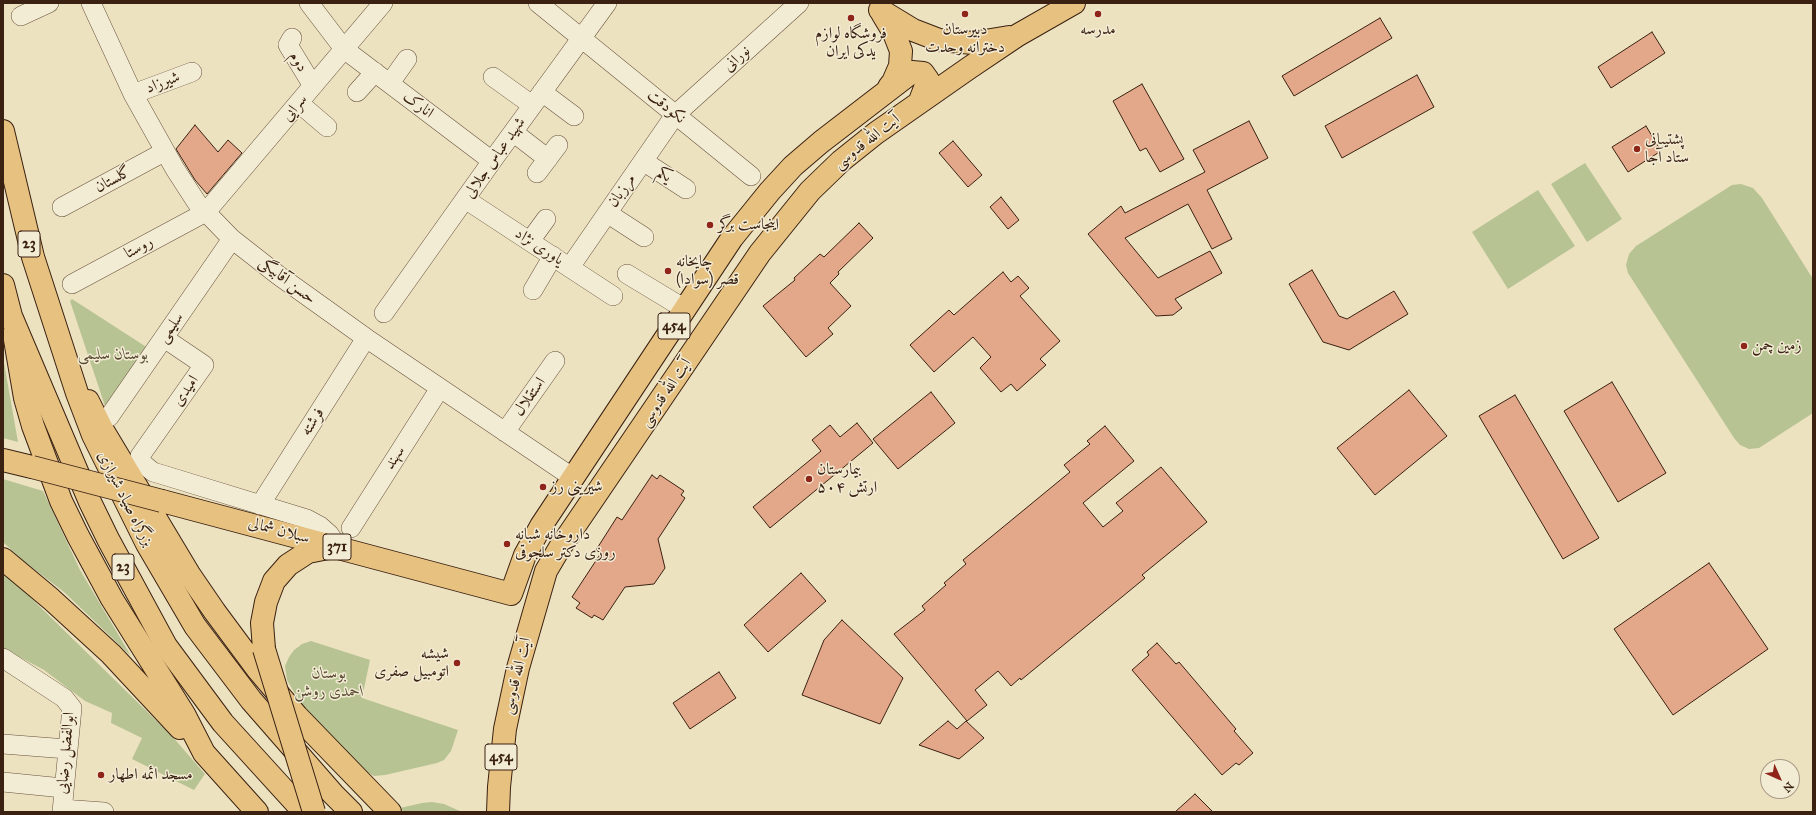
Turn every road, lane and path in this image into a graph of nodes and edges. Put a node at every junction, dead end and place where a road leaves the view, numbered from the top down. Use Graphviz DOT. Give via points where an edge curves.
graph roads {
  1 [pos="49,3"];
  2 [pos="91,3"];
  3 [pos="309,3"];
  4 [pos="383,3"];
  5 [pos="538,3"];
  6 [pos="799,3"];
  7 [pos="1074,3"];
  8 [pos="605,4"];
  9 [pos="877,7"];
  10 [pos="21,16"];
  11 [pos="1018,34"];
  12 [pos="292,38"];
  13 [pos="581,39"];
  14 [pos="344,49"];
  15 [pos="407,59"];
  16 [pos="192,72"];
  17 [pos="493,77"];
  18 [pos="382,78"];
  19 [pos="313,86"];
  20 [pos="358,92"];
  21 [pos="133,94"];
  22 [pos="883,94"];
  23 [pos="537,99"];
  24 [pos="920,101"];
  25 [pos="299,103"];
  26 [pos="675,114"];
  27 [pos="574,116"];
  28 [pos="326,127"];
  29 [pos="3,131"];
  30 [pos="513,132"];
  31 [pos="164,152"];
  32 [pos="548,159"];
  33 [pos="492,161"];
  34 [pos="643,161"];
  35 [pos="751,176"];
  36 [pos="686,189"];
  37 [pos="466,199"];
  38 [pos="62,207"];
  39 [pos="206,212"];
  40 [pos="607,213"];
  41 [pos="546,219"];
  42 [pos="644,237"];
  43 [pos="232,239"];
  44 [pos="530,241"];
  45 [pos="553,256"];
  46 [pos="570,267"];
  47 [pos="627,274"];
  48 [pos="72,284"];
  49 [pos="3,285"];
  50 [pos="532,290"];
  51 [pos="613,296"];
  52 [pos="685,310"];
  53 [pos="384,313"];
  54 [pos="11,316"];
  55 [pos="164,338"];
  56 [pos="366,338"];
  57 [pos="64,355"];
  58 [pos="555,361"];
  59 [pos="440,388"];
  60 [pos="109,416"];
  61 [pos="505,432"];
  62 [pos="3,460"];
  63 [pos="572,477"];
  64 [pos="260,505"];
  65 [pos="351,528"];
  66 [pos="338,547"];
  67 [pos="3,559"];
  68 [pos="511,594"];
  69 [pos="3,658"];
  70 [pos="3,744"];
  71 [pos="67,749"];
  72 [pos="204,754"];
  73 [pos="3,782"];
  74 [pos="63,788"];
  75 [pos="62,811"];
  76 [pos="104,812"];
  77 [pos="256,812"];
  78 [pos="304,812"];
  79 [pos="314,812"];
  80 [pos="351,812"];
  81 [pos="390,812"];
  82 [pos="498,812"];
  1 -- 10 [label="street"];
  2 -- 21 [label="street, حسن آقابیگی"];
  3 -- 14 [label="street, انارک"];
  4 -- 14 [label="street, سرایی"];
  5 -- 13 [label="street, نکودقت"];
  6 -- 26 [label="street, نورانی"];
  7 -- 11 [label="main road, آیت الله قدوسی / 454"];
  8 -- 13 [label="street, شهید عباس جلالی"];
  9 -- 11 [label="main road, آیت الله قدوسی / 454" via="914,30 939,40 973,43"];
  9 -- 22 [label="main road, 454" via="894,33 901,51 897,75"];
  11 -- 24 [label="main road, آیت الله قدوسی / 454"];
  12 -- 19 [label="street, دوم" via="288,46"];
  13 -- 23 [label="street, شهید عباس جلالی"];
  13 -- 26 [label="street, نکودقت"];
  14 -- 18 [label="street, انارک"];
  14 -- 19 [label="street, سرایی"];
  15 -- 18 [label="street"];
  16 -- 21 [label="street, شیرزاد"];
  17 -- 23 [label="street"];
  18 -- 20 [label="street"];
  18 -- 33 [label="street, انارک"];
  19 -- 25 [label="street, سرایی"];
  21 -- 31 [label="street, حسن آقابیگی"];
  22 -- 24 [label="main road" via="912,72 918,71 928,80"];
  22 -- 52 [label="main road, 454" via="793,166 770,191 732,238"];
  23 -- 27 [label="street"];
  23 -- 30 [label="street, شهید عباس جلالی"];
  24 -- 82 [label="main road, آیت الله قدوسی / 454" via="841,161 788,217 742,279 552,560 540,587 510,704 502,747"];
  25 -- 28 [label="street"];
  25 -- 39 [label="street, سرایی"];
  26 -- 34 [label="street, مرزبان"];
  26 -- 35 [label="street, نکودقت"];
  29 -- 57 [label="main road, بزرگراه صیاد شیرازی / 23" via="33,257"];
  30 -- 32 [label="street"];
  30 -- 33 [label="street, شهید عباس جلالی"];
  31 -- 38 [label="street, گلستان"];
  31 -- 39 [label="street, حسن آقابیگی" via="189,192"];
  33 -- 37 [label="street, شهید عباس جلالی"];
  34 -- 36 [label="street, یکم"];
  34 -- 40 [label="street, مرزبان"];
  37 -- 44 [label="street, یاوری نژاد"];
  37 -- 53 [label="street, شهید عباس جلالی"];
  39 -- 43 [label="street, حسن آقابیگی"];
  39 -- 48 [label="street, روستا"];
  40 -- 42 [label="street"];
  40 -- 46 [label="street, مرزبان"];
  41 -- 44 [label="street"];
  43 -- 55 [label="street, سلیمی"];
  43 -- 56 [label="street, حسن آقابیگی"];
  44 -- 45 [label="street, یاوری نژاد"];
  45 -- 46 [label="street, یاوری نژاد"];
  45 -- 50 [label="street"];
  46 -- 51 [label="street, یاوری نژاد"];
  47 -- 52 [label="street"];
  49 -- 54 [label="main road, بزرگراه صیاد شیرازی / 23"];
  52 -- 63 [label="main road, 454"];
  54 -- 72 [label="main road" via="25,398 61,501 112,600 184,714"];
  54 -- 78 [label="main road, بزرگراه صیاد شیرازی / 23" via="90,502 166,646 223,723"];
  55 -- 60 [label="street, سلیمی"];
  55 -- 64 [label="street, امیدی" via="204,365 140,456 142,463 152,472"];
  56 -- 59 [label="street, حسن آقابیگی"];
  56 -- 64 [label="street, فرشته"];
  57 -- 80 [label="main road, بزرگراه صیاد شیرازی / 23" via="93,435 110,472 147,544 195,626 251,700"];
  57 -- 81 [label="main road" via="102,428 189,574 215,612 296,716"];
  58 -- 61 [label="street, استقلال"];
  59 -- 61 [label="street, حسن آقابیگی"];
  59 -- 65 [label="street, سهند"];
  61 -- 63 [label="street, حسن آقابیگی"];
  62 -- 66 [label="main road, سبلان شمالی / 371, bridge"];
  63 -- 68 [label="main road, 454" via="529,546"];
  64 -- 66 [label="street" via="320,526"];
  66 -- 68 [label="main road, سبلان شمالی / 371"];
  66 -- 79 [label="main road, bridge" via="308,552 288,565 274,581 262,623 264,649"];
  67 -- 72 [label="main road" via="111,654"];
  69 -- 71 [label="street, ابوالفضل رضایی" via="70,703 72,713"];
  70 -- 71 [label="street"];
  71 -- 74 [label="street, ابوالفضل رضایی"];
  72 -- 77 [label="main road"];
  73 -- 74 [label="street"];
  74 -- 75 [label="street, ابوالفضل رضایی"];
  75 -- 76 [label="street"];
}
